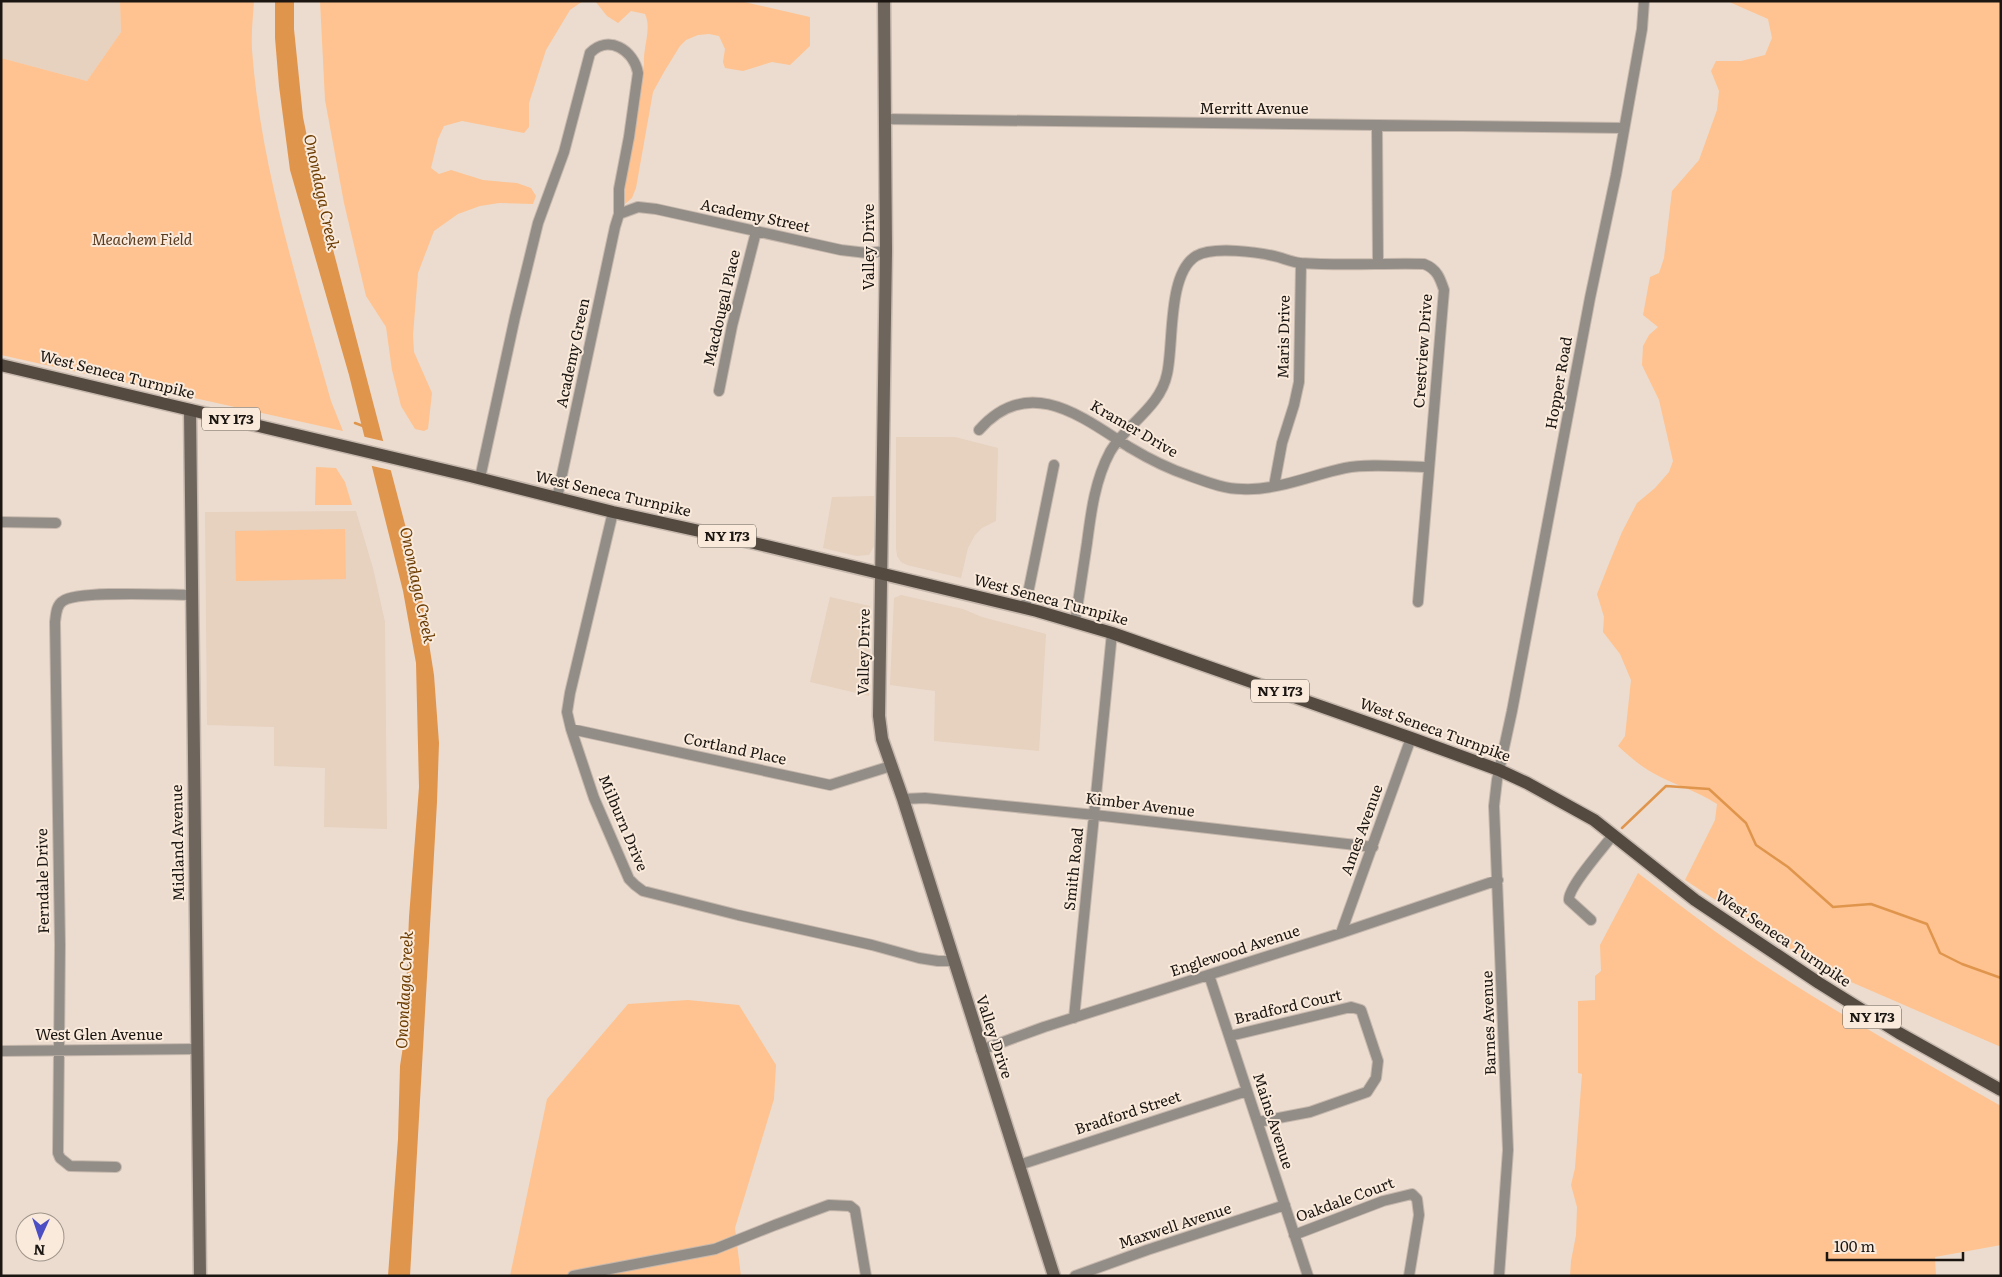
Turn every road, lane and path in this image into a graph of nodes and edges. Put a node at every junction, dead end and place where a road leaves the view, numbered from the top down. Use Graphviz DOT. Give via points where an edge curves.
graph roads {
  1 [pos="884,1"];
  2 [pos="1644,1"];
  3 [pos="884,119"];
  4 [pos="1377,125"];
  5 [pos="1624,128"];
  6 [pos="620,214"];
  7 [pos="756,232"];
  8 [pos="886,251"];
  9 [pos="1301,263"];
  10 [pos="1378,263"];
  11 [pos="1,365"];
  12 [pos="719,391"];
  13 [pos="190,410"];
  14 [pos="979,430"];
  15 [pos="1120,440"];
  16 [pos="1054,465"];
  17 [pos="1428,467"];
  18 [pos="480,478"];
  19 [pos="1274,486"];
  20 [pos="557,498"];
  21 [pos="613,512"];
  22 [pos="1,522"];
  23 [pos="56,523"];
  24 [pos="882,573"];
  25 [pos="192,595"];
  26 [pos="1418,602"];
  27 [pos="1025,608"];
  28 [pos="1075,622"];
  29 [pos="1112,633"];
  30 [pos="571,729"];
  31 [pos="1411,738"];
  32 [pos="891,766"];
  33 [pos="1499,770"];
  34 [pos="903,798"];
  35 [pos="1094,814"];
  36 [pos="1613,835"];
  37 [pos="1373,847"];
  38 [pos="1498,880"];
  39 [pos="1591,920"];
  40 [pos="1341,933"];
  41 [pos="953,961"];
  42 [pos="1209,975"];
  43 [pos="1074,1018"];
  44 [pos="1230,1036"];
  45 [pos="196,1049"];
  46 [pos="60,1050"];
  47 [pos="981,1050"];
  48 [pos="1,1051"];
  49 [pos="2001,1090"];
  50 [pos="1248,1091"];
  51 [pos="1258,1122"];
  52 [pos="1019,1165"];
  53 [pos="116,1167"];
  54 [pos="1285,1205"];
  55 [pos="1294,1235"];
  56 [pos="200,1276"];
  57 [pos="573,1276"];
  58 [pos="866,1276"];
  59 [pos="1054,1276"];
  60 [pos="1076,1276"];
  61 [pos="1308,1276"];
  62 [pos="1408,1276"];
  63 [pos="1500,1276"];
  1 -- 3 [label="main road, Valley Drive"];
  2 -- 5 [label="street, Hopper Road"];
  3 -- 4 [label="street, Merritt Avenue"];
  3 -- 8 [label="main road, Valley Drive"];
  4 -- 5 [label="street, Merritt Avenue"];
  4 -- 10 [label="street"];
  5 -- 33 [label="street, Hopper Road"];
  6 -- 7 [label="street, Academy Street" via="638,207 656,209"];
  6 -- 18 [label="street, Academy Green" via="619,189 638,73 629,52 608,45 590,53 564,152 538,223"];
  6 -- 20 [label="street, Academy Green"];
  7 -- 8 [label="street, Academy Street" via="841,250"];
  7 -- 12 [label="street, Macdougal Place"];
  8 -- 24 [label="main road, Valley Drive"];
  9 -- 10 [label="street"];
  9 -- 15 [label="street" via="1259,252 1210,252 1190,262 1180,276 1168,373 1163,389"];
  9 -- 19 [label="street, Maris Drive" via="1299,382"];
  10 -- 17 [label="street, Crestview Drive" via="1424,264 1439,275 1444,290"];
  11 -- 13 [label="main road, West Seneca Turnpike / NY 173"];
  13 -- 18 [label="main road, West Seneca Turnpike / NY 173"];
  13 -- 25 [label="main road, Midland Avenue"];
  14 -- 15 [label="street, Kramer Drive" via="990,418 1011,405 1048,403 1078,414"];
  15 -- 19 [label="street, Kramer Drive" via="1159,463 1220,486 1241,490"];
  15 -- 28 [label="street" via="1100,475 1093,502"];
  16 -- 27 [label="street"];
  17 -- 19 [label="street, Kramer Drive" via="1346,467"];
  17 -- 26 [label="street, Crestview Drive"];
  18 -- 20 [label="main road, West Seneca Turnpike / NY 173"];
  20 -- 21 [label="main road, West Seneca Turnpike / NY 173"];
  21 -- 24 [label="main road, West Seneca Turnpike / NY 173"];
  21 -- 30 [label="street, Milburn Drive" via="570,693 567,712"];
  22 -- 23 [label="street"];
  24 -- 27 [label="main road, West Seneca Turnpike / NY 173"];
  24 -- 32 [label="main road, Valley Drive" via="879,716"];
  25 -- 45 [label="main road, Midland Avenue"];
  25 -- 46 [label="street, Ferndale Drive" via="84,594 70,597 57,608"];
  27 -- 28 [label="main road, West Seneca Turnpike / NY 173"];
  28 -- 29 [label="main road, West Seneca Turnpike / NY 173"];
  29 -- 31 [label="main road, West Seneca Turnpike / NY 173"];
  29 -- 35 [label="street, Smith Road"];
  30 -- 32 [label="street, Cortland Place" via="830,785"];
  30 -- 41 [label="street, Milburn Drive" via="594,798 629,880 643,891 919,958"];
  31 -- 33 [label="main road, West Seneca Turnpike / NY 173"];
  31 -- 37 [label="street, Ames Avenue"];
  32 -- 34 [label="main road, Valley Drive"];
  33 -- 36 [label="main road, West Seneca Turnpike / NY 173" via="1568,805"];
  33 -- 38 [label="street, Barnes Avenue" via="1494,806"];
  34 -- 35 [label="street, Kimber Avenue"];
  34 -- 41 [label="main road, Valley Drive"];
  35 -- 37 [label="street, Kimber Avenue"];
  35 -- 43 [label="street, Smith Road"];
  36 -- 39 [label="street" via="1578,879 1569,896 1569,900"];
  36 -- 49 [label="main road, West Seneca Turnpike / NY 173" via="1695,900 1811,978 1899,1033"];
  37 -- 40 [label="street, Ames Avenue"];
  38 -- 40 [label="street, Englewood Avenue"];
  38 -- 63 [label="street, Barnes Avenue" via="1508,1150"];
  40 -- 42 [label="street, Englewood Avenue"];
  41 -- 47 [label="main road, Valley Drive"];
  42 -- 43 [label="street, Englewood Avenue"];
  42 -- 44 [label="street, Mains Avenue"];
  43 -- 47 [label="street, Englewood Avenue"];
  44 -- 50 [label="street, Mains Avenue"];
  44 -- 51 [label="street, Bradford Court" via="1351,1007 1361,1010 1377,1056 1376,1078 1367,1092 1310,1112"];
  45 -- 46 [label="street, West Glen Avenue"];
  45 -- 56 [label="main road, Midland Avenue"];
  46 -- 48 [label="street, West Glen Avenue"];
  46 -- 53 [label="street, Ferndale Drive" via="60,1158 70,1166"];
  47 -- 52 [label="main road, Valley Drive"];
  50 -- 51 [label="street, Mains Avenue"];
  50 -- 52 [label="street, Bradford Street"];
  51 -- 54 [label="street, Mains Avenue"];
  52 -- 59 [label="main road, Valley Drive"];
  54 -- 55 [label="street, Mains Avenue"];
  54 -- 60 [label="street, Maxwell Avenue"];
  55 -- 61 [label="street, Mains Avenue"];
  55 -- 62 [label="street, Oakdale Court" via="1383,1201 1412,1194 1417,1199 1419,1215"];
  57 -- 58 [label="street" via="715,1249 829,1206 850,1206 855,1210"];
}
